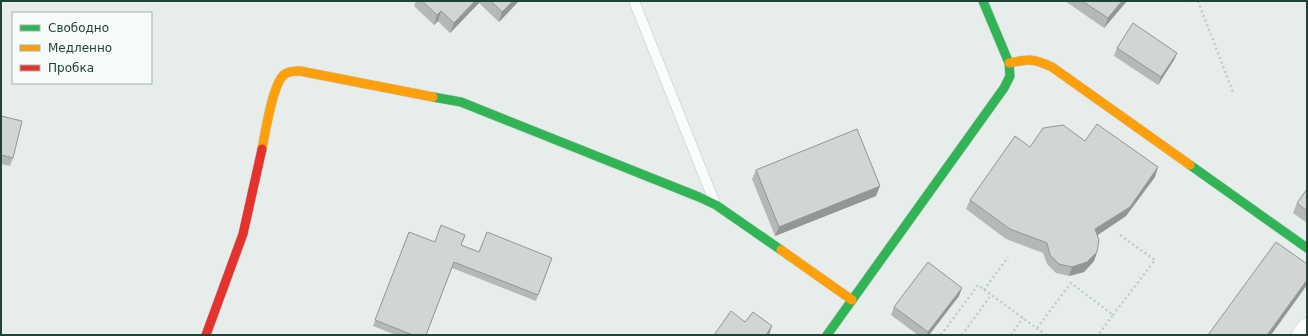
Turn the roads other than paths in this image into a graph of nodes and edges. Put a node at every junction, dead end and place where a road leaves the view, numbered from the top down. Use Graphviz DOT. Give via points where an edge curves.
graph roads {
  1 [pos="634,1"];
  2 [pos="983,1"];
  3 [pos="1009,63"];
  4 [pos="716,205"];
  5 [pos="1307,248"];
  6 [pos="852,300"];
  7 [pos="1307,328"];
  8 [pos="206,335"];
  9 [pos="827,335"];
  10 [pos="1302,335"];
  1 -- 4 [label="lane"];
  2 -- 3 [label="street"];
  3 -- 5 [label="street" via="1038,60 1052,67"];
  3 -- 6 [label="street" via="1010,76 1004,88"];
  4 -- 6 [label="street"];
  4 -- 8 [label="street" via="461,102 289,71 280,77 276,87 243,234"];
  6 -- 9 [label="street"];
  7 -- 10 [label="street"];
}
